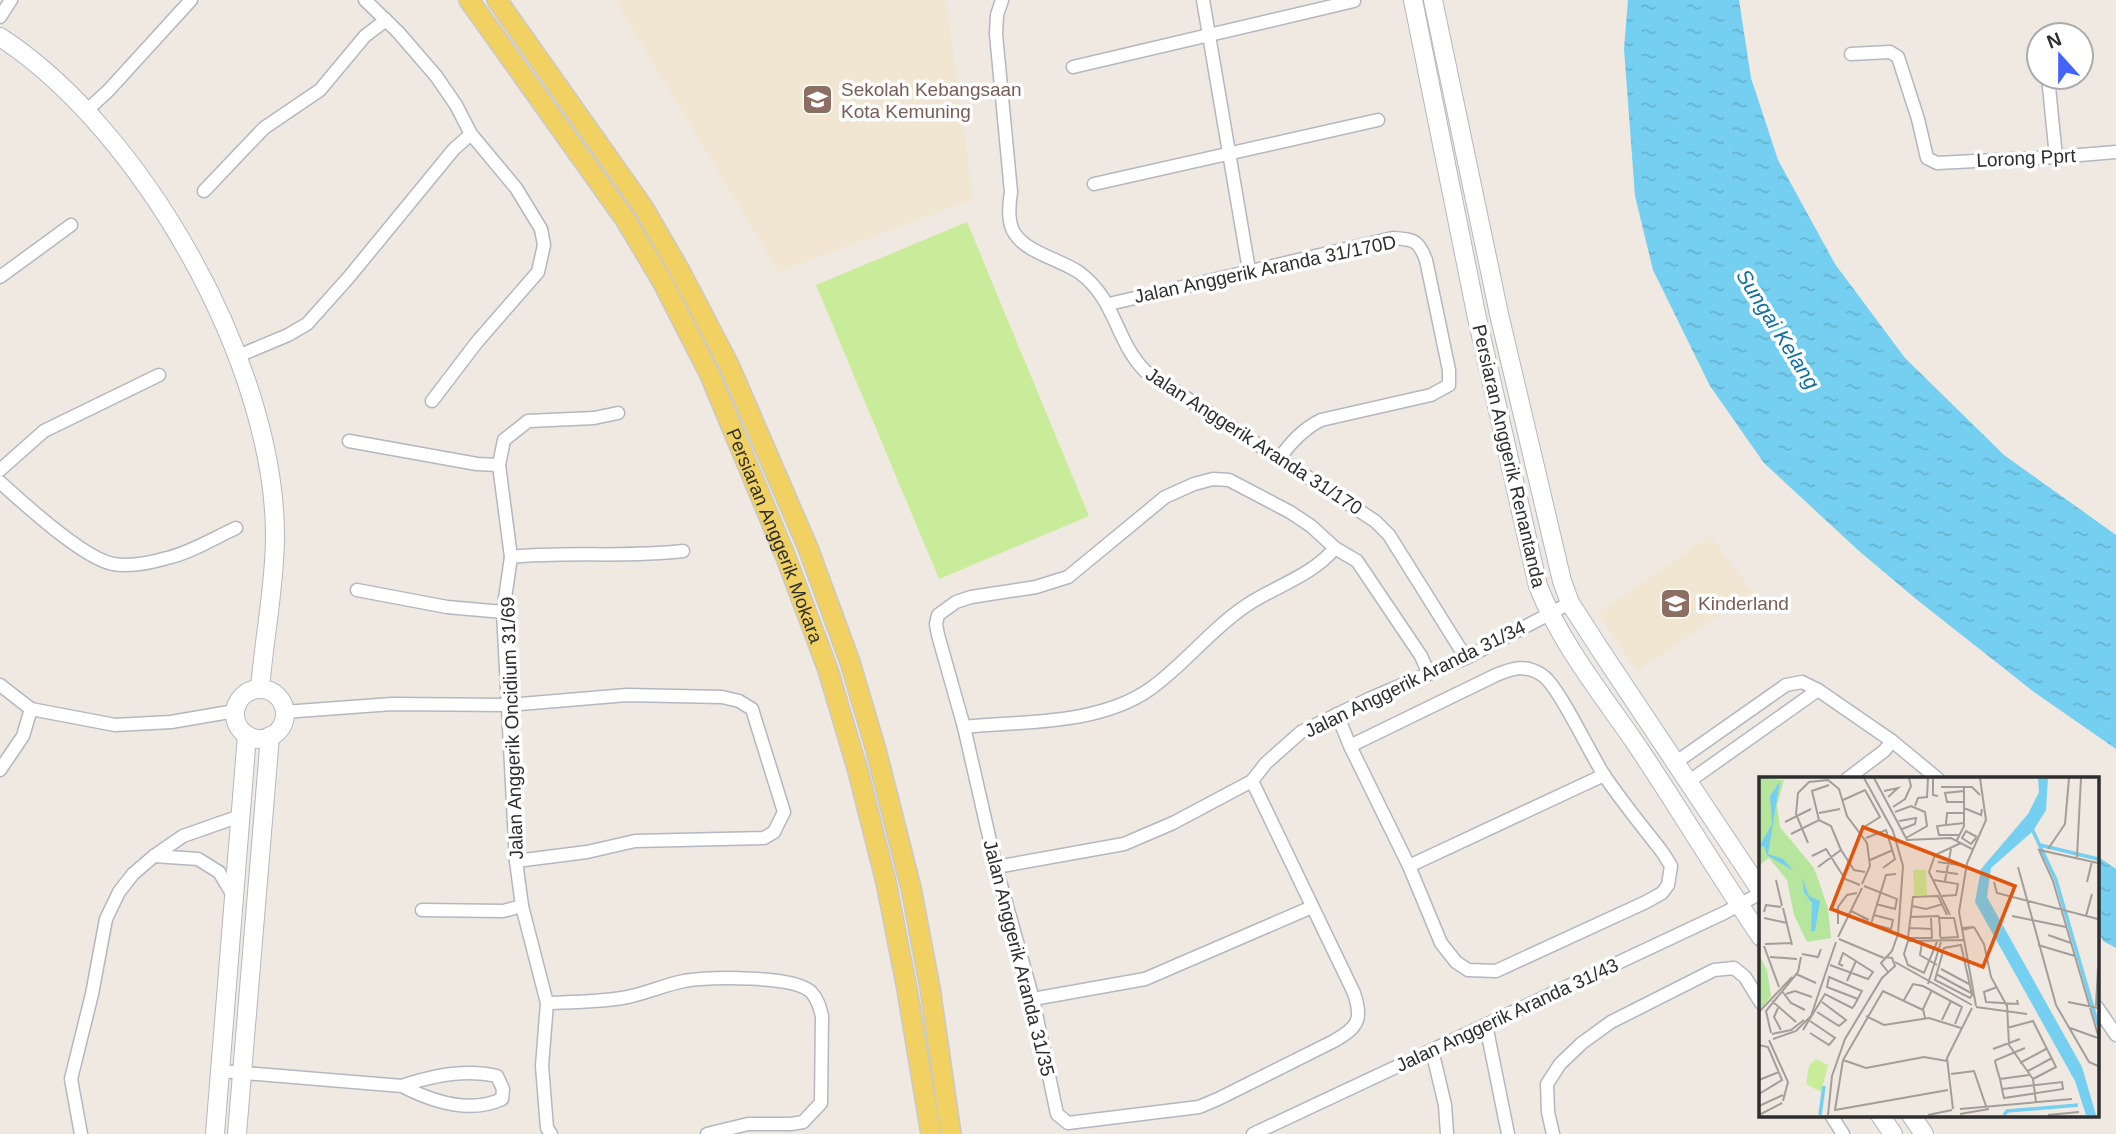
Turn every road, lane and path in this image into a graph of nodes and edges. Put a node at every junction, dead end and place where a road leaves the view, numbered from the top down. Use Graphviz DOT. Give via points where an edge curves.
graph roads {
  1 [pos="11,0"];
  2 [pos="191,0"];
  3 [pos="365,0"];
  4 [pos="468,0"];
  5 [pos="497,0"];
  6 [pos="1002,0"];
  7 [pos="1203,0"];
  8 [pos="1413,0"];
  9 [pos="1433,0"];
  10 [pos="1353,1"];
  11 [pos="0,17"];
  12 [pos="386,20"];
  13 [pos="1210,34"];
  14 [pos="0,37"];
  15 [pos="1851,54"];
  16 [pos="1073,67"];
  17 [pos="2049,91"];
  18 [pos="85,112"];
  19 [pos="1378,120"];
  20 [pos="471,134"];
  21 [pos="1229,152"];
  22 [pos="2116,152"];
  23 [pos="2056,157"];
  24 [pos="1094,184"];
  25 [pos="204,191"];
  26 [pos="71,225"];
  27 [pos="1249,270"];
  28 [pos="0,277"];
  29 [pos="1109,304"];
  30 [pos="238,356"];
  31 [pos="159,375"];
  32 [pos="432,401"];
  33 [pos="618,413"];
  34 [pos="349,441"];
  35 [pos="1279,459"];
  36 [pos="499,465"];
  37 [pos="0,471"];
  38 [pos="0,482"];
  39 [pos="236,528"];
  40 [pos="1335,548"];
  41 [pos="683,551"];
  42 [pos="511,557"];
  43 [pos="357,590"];
  44 [pos="1570,603"];
  45 [pos="503,612"];
  46 [pos="1548,613"];
  47 [pos="1466,658"];
  48 [pos="1429,674"];
  49 [pos="0,685"];
  50 [pos="260,689"];
  51 [pos="1818,690"];
  52 [pos="508,705"];
  53 [pos="31,709"];
  54 [pos="235,711"];
  55 [pos="285,712"];
  56 [pos="1337,714"];
  57 [pos="964,727"];
  58 [pos="1721,731"];
  59 [pos="247,735"];
  60 [pos="270,736"];
  61 [pos="1892,741"];
  62 [pos="1350,746"];
  63 [pos="1735,750"];
  64 [pos="1675,764"];
  65 [pos="0,770"];
  66 [pos="1604,775"];
  67 [pos="1850,777"];
  68 [pos="1936,777"];
  69 [pos="1252,781"];
  70 [pos="1688,782"];
  71 [pos="240,816"];
  72 [pos="154,856"];
  73 [pos="516,861"];
  74 [pos="1409,866"];
  75 [pos="996,867"];
  76 [pos="1759,889"];
  77 [pos="1759,893"];
  78 [pos="234,897"];
  79 [pos="1739,905"];
  80 [pos="522,906"];
  81 [pos="1312,907"];
  82 [pos="422,910"];
  83 [pos="1759,934"];
  84 [pos="1033,999"];
  85 [pos="1759,1000"];
  86 [pos="547,1003"];
  87 [pos="2098,1008"];
  88 [pos="1486,1025"];
  89 [pos="2116,1035"];
  90 [pos="1432,1050"];
  91 [pos="221,1071"];
  92 [pos="242,1072"];
  93 [pos="402,1086"];
  94 [pos="1832,1116"];
  95 [pos="1881,1116"];
  96 [pos="1912,1116"];
  97 [pos="1257,1133"];
  98 [pos="81,1134"];
  99 [pos="215,1134"];
  100 [pos="237,1134"];
  101 [pos="551,1134"];
  102 [pos="707,1134"];
  103 [pos="931,1134"];
  104 [pos="951,1134"];
  105 [pos="1447,1134"];
  106 [pos="1508,1134"];
  107 [pos="1553,1134"];
  108 [pos="1843,1134"];
  109 [pos="1893,1134"];
  110 [pos="1924,1134"];
  1 -- 11 [label="street"];
  2 -- 18 [label="street"];
  3 -- 12 [label="street"];
  4 -- 103 [label="main road, Persiaran Anggerik Mokara" via="625,219 662,281 710,375 771,521 828,670 887,882"];
  5 -- 104 [label="main road, Persiaran Anggerik Mokara" via="643,207 680,271 729,365 808,548 854,675 911,888"];
  6 -- 29 [label="street, Jalan Anggerik Aranda 31/170" via="996,34 1011,226 1020,240 1079,273"];
  7 -- 13 [label="street"];
  8 -- 46 [label="main road, Persiaran Anggerik Renantanda" via="1522,523"];
  9 -- 44 [label="main road, Persiaran Anggerik Renantanda" via="1507,353 1551,544"];
  10 -- 13 [label="street"];
  12 -- 20 [label="street" via="436,76"];
  12 -- 25 [label="street" via="365,36 320,90 264,128"];
  13 -- 16 [label="street"];
  13 -- 21 [label="street"];
  14 -- 18 [label="main road" via="33,60"];
  15 -- 23 [label="street, Lorong Pprt" via="1890,52 1898,57 1927,158 1937,163"];
  17 -- 23 [label="street"];
  18 -- 30 [label="main road" via="153,195 205,281"];
  19 -- 21 [label="street"];
  20 -- 30 [label="street" via="307,324"];
  20 -- 32 [label="street" via="516,188 541,229 544,245 538,272"];
  21 -- 24 [label="street"];
  21 -- 27 [label="street"];
  22 -- 23 [label="street, Lorong Pprt"];
  26 -- 28 [label="street"];
  27 -- 29 [label="street, Jalan Anggerik Aranda 31/170D"];
  27 -- 35 [label="street, Jalan Anggerik Aranda 31/170D" via="1393,238 1411,239 1420,245 1426,260 1449,370 1449,385 1431,396 1310,425"];
  29 -- 35 [label="street, Jalan Anggerik Aranda 31/170" via="1125,346 1145,372"];
  30 -- 50 [label="main road" via="264,440 275,536"];
  31 -- 37 [label="street" via="44,431"];
  33 -- 36 [label="street, Jalan Anggerik Oncidium 31/69" via="528,421 504,440"];
  34 -- 36 [label="street"];
  35 -- 47 [label="street, Jalan Anggerik Aranda 31/170" via="1346,501 1389,536"];
  36 -- 42 [label="street, Jalan Anggerik Oncidium 31/69"];
  38 -- 39 [label="street" via="97,559 115,564 170,558"];
  40 -- 48 [label="street" via="1357,561"];
  40 -- 57 [label="street" via="1324,561 1244,607 1149,690 1070,719"];
  40 -- 57 [label="street, Jalan Anggerik Aranda 31/35" via="1311,526 1229,480 1194,484 1165,497 1068,577 971,597 937,615"];
  41 -- 42 [label="street"];
  42 -- 45 [label="street, Jalan Anggerik Oncidium 31/69"];
  43 -- 45 [label="street"];
  44 -- 46 [label="street, Jalan Anggerik Aranda 31/34"];
  44 -- 64 [label="main road, Persiaran Anggerik Renantanda"];
  45 -- 52 [label="street, Jalan Anggerik Oncidium 31/69"];
  46 -- 47 [label="street, Jalan Anggerik Aranda 31/34"];
  46 -- 79 [label="main road, Persiaran Anggerik Renantanda"];
  47 -- 48 [label="street, Jalan Anggerik Aranda 31/34"];
  48 -- 56 [label="street, Jalan Anggerik Aranda 31/34"];
  49 -- 53 [label="street"];
  50 -- 54 [label="main road" via="246,693"];
  50 -- 55 [label="main road" via="277,695"];
  51 -- 58 [label="street" via="1802,682 1786,685"];
  51 -- 61 [label="street"];
  51 -- 63 [label="street"];
  52 -- 55 [label="street" via="392,704"];
  52 -- 73 [label="street, Jalan Anggerik Oncidium 31/69"];
  52 -- 73 [label="street" via="627,695 739,701 752,709 784,812 774,832 764,838 635,841"];
  53 -- 54 [label="street" via="115,725 171,722"];
  53 -- 65 [label="street" via="23,736"];
  54 -- 59 [label="main road" via="240,729"];
  55 -- 60 [label="main road" via="281,726"];
  56 -- 62 [label="street"];
  56 -- 69 [label="street, Jalan Anggerik Aranda 31/34" via="1292,739"];
  57 -- 75 [label="street, Jalan Anggerik Aranda 31/35"];
  58 -- 63 [label="street"];
  58 -- 64 [label="street"];
  59 -- 60 [label="main road"];
  59 -- 71 [label="main road"];
  60 -- 92 [label="main road"];
  61 -- 67 [label="street"];
  61 -- 68 [label="street"];
  62 -- 66 [label="street" via="1496,675 1524,667 1550,682"];
  62 -- 74 [label="street"];
  63 -- 70 [label="street"];
  64 -- 70 [label="main road, Persiaran Anggerik Renantanda"];
  66 -- 74 [label="street"];
  66 -- 74 [label="street" via="1671,866 1668,885 1638,907 1496,971 1468,970 1441,943"];
  69 -- 75 [label="street, Jalan Anggerik Aranda 31/34" via="1124,844"];
  69 -- 81 [label="street, Jalan Anggerik Aranda 31/35"];
  70 -- 76 [label="main road, Persiaran Anggerik Renantanda"];
  71 -- 72 [label="street" via="183,836"];
  71 -- 78 [label="main road"];
  72 -- 78 [label="street" via="198,859 219,872"];
  72 -- 98 [label="street" via="119,891 106,919 71,1079"];
  73 -- 80 [label="street, Jalan Anggerik Oncidium 31/69"];
  75 -- 84 [label="street, Jalan Anggerik Aranda 31/35"];
  77 -- 79 [label="street, Jalan Anggerik Aranda 31/43"];
  78 -- 91 [label="main road"];
  79 -- 83 [label="main road, Persiaran Anggerik Renantanda"];
  79 -- 88 [label="street, Jalan Anggerik Aranda 31/43"];
  80 -- 82 [label="street" via="503,911"];
  80 -- 86 [label="street, Jalan Anggerik Oncidium 31/69"];
  81 -- 84 [label="street" via="1144,979"];
  81 -- 84 [label="street, Jalan Anggerik Aranda 31/35" via="1354,993 1360,1013 1357,1023 1323,1046 1199,1107 1068,1123 1057,1114"];
  85 -- 107 [label="street" via="1734,968 1714,970 1611,1023 1582,1043 1547,1084"];
  86 -- 101 [label="street, Jalan Anggerik Oncidium 31/69" via="542,1066"];
  86 -- 102 [label="street" via="624,998 684,981 727,978 768,980 810,991 822,1016 821,1103 803,1122 748,1124"];
  87 -- 89 [label="street"];
  88 -- 90 [label="street, Jalan Anggerik Aranda 31/43"];
  88 -- 106 [label="street"];
  90 -- 97 [label="street, Jalan Anggerik Aranda 31/43"];
  90 -- 105 [label="street"];
  91 -- 92 [label="street"];
  91 -- 99 [label="main road"];
  92 -- 93 [label="street"];
  92 -- 100 [label="main road"];
  93 -- 93 [label="street" via="441,1103 480,1105 502,1099 503,1089 497,1076 480,1072 425,1078"];
  94 -- 108 [label="street"];
  95 -- 109 [label="main road"];
  96 -- 110 [label="main road"];
}
